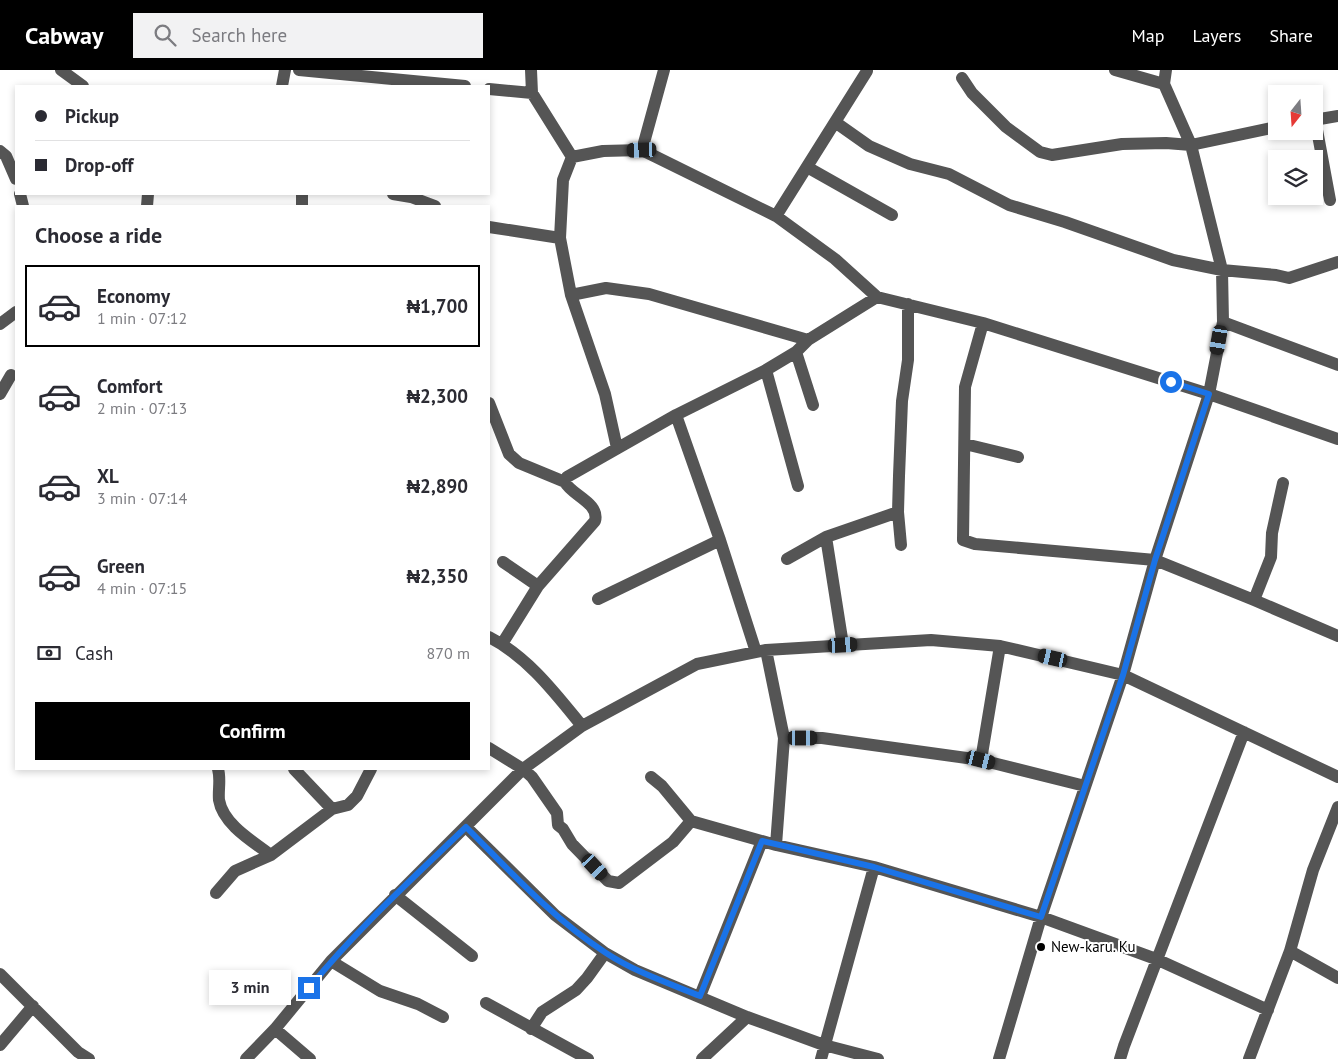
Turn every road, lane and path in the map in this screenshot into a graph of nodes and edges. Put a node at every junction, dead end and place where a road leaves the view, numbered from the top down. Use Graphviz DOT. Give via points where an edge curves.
graph roads {
  1 [pos="61,70"];
  2 [pos="284,70"];
  3 [pos="299,70"];
  4 [pos="531,70"];
  5 [pos="664,70"];
  6 [pos="866,70"];
  7 [pos="1115,70"];
  8 [pos="1166,70"];
  9 [pos="962,78"];
  10 [pos="1164,84"];
  11 [pos="82,85"];
  12 [pos="282,85"];
  13 [pos="455,85"];
  14 [pos="490,89"];
  15 [pos="532,93"];
  16 [pos="1338,116"];
  17 [pos="1323,118"];
  18 [pos="835,122"];
  19 [pos="1268,129"];
  20 [pos="1318,140"];
  21 [pos="1191,144"];
  22 [pos="642,150"];
  23 [pos="0,151"];
  24 [pos="572,157"];
  25 [pos="807,167"];
  26 [pos="15,176"];
  27 [pos="399,195"];
  28 [pos="1330,200"];
  29 [pos="432,205"];
  30 [pos="776,216"];
  31 [pos="892,216"];
  32 [pos="490,227"];
  33 [pos="560,238"];
  34 [pos="1338,262"];
  35 [pos="1222,270"];
  36 [pos="571,295"];
  37 [pos="877,297"];
  38 [pos="908,304"];
  39 [pos="15,313"];
  40 [pos="983,322"];
  41 [pos="1222,322"];
  42 [pos="0,324"];
  43 [pos="808,340"];
  44 [pos="796,352"];
  45 [pos="1338,365"];
  46 [pos="766,370"];
  47 [pos="9,374"];
  48 [pos="0,394"];
  49 [pos="1209,394"];
  50 [pos="813,405"];
  51 [pos="490,406"];
  52 [pos="676,415"];
  53 [pos="1338,439"];
  54 [pos="965,444"];
  55 [pos="617,448"];
  56 [pos="1018,458"];
  57 [pos="565,482"];
  58 [pos="1283,483"];
  59 [pos="798,486"];
  60 [pos="898,512"];
  61 [pos="826,537"];
  62 [pos="720,540"];
  63 [pos="901,545"];
  64 [pos="787,559"];
  65 [pos="1155,560"];
  66 [pos="503,562"];
  67 [pos="538,586"];
  68 [pos="598,599"];
  69 [pos="1254,600"];
  70 [pos="1338,636"];
  71 [pos="490,638"];
  72 [pos="502,644"];
  73 [pos="843,645"];
  74 [pos="1000,646"];
  75 [pos="761,651"];
  76 [pos="1123,675"];
  77 [pos="582,726"];
  78 [pos="1244,732"];
  79 [pos="784,738"];
  80 [pos="490,749"];
  81 [pos="981,760"];
  82 [pos="524,769"];
  83 [pos="218,770"];
  84 [pos="295,770"];
  85 [pos="371,770"];
  86 [pos="651,777"];
  87 [pos="1338,777"];
  88 [pos="1085,786"];
  89 [pos="1338,807"];
  90 [pos="332,809"];
  91 [pos="691,821"];
  92 [pos="466,827"];
  93 [pos="762,841"];
  94 [pos="776,845"];
  95 [pos="271,855"];
  96 [pos="874,867"];
  97 [pos="216,893"];
  98 [pos="395,895"];
  99 [pos="1041,917"];
  100 [pos="1290,951"];
  101 [pos="605,953"];
  102 [pos="472,956"];
  103 [pos="1156,959"];
  104 [pos="331,961"];
  105 [pos="0,974"];
  106 [pos="1338,978"];
  107 [pos="700,996"];
  108 [pos="486,1002"];
  109 [pos="33,1006"];
  110 [pos="1268,1010"];
  111 [pos="443,1017"];
  112 [pos="747,1017"];
  113 [pos="275,1029"];
  114 [pos="531,1029"];
  115 [pos="0,1045"];
  116 [pos="824,1045"];
  117 [pos="80,1057"];
  118 [pos="246,1059"];
  119 [pos="310,1059"];
  120 [pos="588,1059"];
  121 [pos="702,1059"];
  122 [pos="821,1059"];
  123 [pos="878,1059"];
  124 [pos="999,1059"];
  125 [pos="1120,1059"];
  126 [pos="1249,1059"];
  1 -- 11 [label="street"];
  2 -- 12 [label="street"];
  3 -- 13 [label="street"];
  4 -- 15 [label="street"];
  5 -- 22 [label="street"];
  6 -- 18 [label="street"];
  7 -- 10 [label="street"];
  8 -- 10 [label="street"];
  9 -- 21 [label="street" via="972,93 1006,127 1040,152 1052,155 1122,144"];
  10 -- 21 [label="street"];
  14 -- 15 [label="street"];
  15 -- 24 [label="street"];
  16 -- 17 [label="street"];
  18 -- 25 [label="street"];
  18 -- 35 [label="street" via="869,146 910,164 949,174 1009,205 1173,260"];
  19 -- 21 [label="street"];
  20 -- 28 [label="street"];
  21 -- 35 [label="street"];
  22 -- 24 [label="street" via="603,151"];
  22 -- 30 [label="street"];
  23 -- 26 [label="street" via="6,156"];
  24 -- 33 [label="street" via="563,180"];
  25 -- 30 [label="street"];
  25 -- 31 [label="street"];
  27 -- 29 [label="street"];
  30 -- 37 [label="street" via="835,259"];
  32 -- 33 [label="street"];
  33 -- 36 [label="street"];
  34 -- 35 [label="street" via="1289,278"];
  35 -- 41 [label="street"];
  36 -- 43 [label="street" via="606,288 649,294"];
  36 -- 55 [label="street" via="605,394"];
  37 -- 38 [label="street"];
  37 -- 43 [label="street"];
  38 -- 40 [label="street"];
  38 -- 60 [label="street" via="908,360 902,401"];
  39 -- 42 [label="street"];
  40 -- 49 [label="street"];
  40 -- 54 [label="street" via="964,387"];
  41 -- 45 [label="street"];
  41 -- 49 [label="street"];
  43 -- 44 [label="street"];
  44 -- 46 [label="street"];
  44 -- 50 [label="street"];
  46 -- 52 [label="street"];
  46 -- 59 [label="street"];
  47 -- 48 [label="street"];
  49 -- 53 [label="street"];
  49 -- 65 [label="street"];
  51 -- 57 [label="street" via="509,454 519,464"];
  52 -- 55 [label="street"];
  52 -- 62 [label="street"];
  54 -- 56 [label="street"];
  54 -- 65 [label="street" via="964,540 975,544"];
  55 -- 57 [label="street" via="567,477"];
  57 -- 67 [label="street" via="595,512 595,521"];
  58 -- 69 [label="street" via="1272,533 1271,557"];
  60 -- 61 [label="street"];
  60 -- 63 [label="street"];
  61 -- 64 [label="street"];
  61 -- 73 [label="street"];
  62 -- 68 [label="street"];
  62 -- 75 [label="street"];
  65 -- 69 [label="street"];
  65 -- 76 [label="street"];
  66 -- 67 [label="street"];
  67 -- 72 [label="street"];
  69 -- 70 [label="street"];
  71 -- 72 [label="street"];
  72 -- 77 [label="street" via="543,678"];
  73 -- 74 [label="street" via="931,640"];
  73 -- 75 [label="street"];
  74 -- 76 [label="street"];
  74 -- 81 [label="street"];
  75 -- 77 [label="street" via="697,664"];
  75 -- 79 [label="street"];
  76 -- 78 [label="street"];
  76 -- 88 [label="street"];
  77 -- 82 [label="street"];
  78 -- 87 [label="street"];
  78 -- 103 [label="street"];
  79 -- 81 [label="street" via="822,738"];
  79 -- 94 [label="street"];
  80 -- 82 [label="street"];
  81 -- 88 [label="street"];
  82 -- 91 [label="street" via="557,813 558,825 572,844 613,883 619,883 673,842"];
  82 -- 92 [label="street"];
  83 -- 95 [label="street" via="221,810 242,833"];
  84 -- 90 [label="street"];
  85 -- 90 [label="street" via="358,796 348,805"];
  86 -- 91 [label="street"];
  88 -- 99 [label="street"];
  89 -- 100 [label="street" via="1313,870"];
  90 -- 95 [label="street"];
  91 -- 93 [label="street"];
  92 -- 98 [label="street"];
  92 -- 101 [label="street" via="555,915"];
  93 -- 94 [label="street"];
  93 -- 107 [label="street"];
  94 -- 96 [label="street"];
  95 -- 97 [label="street" via="235,871"];
  96 -- 99 [label="street"];
  96 -- 116 [label="street"];
  98 -- 102 [label="street"];
  98 -- 104 [label="street"];
  99 -- 103 [label="street"];
  99 -- 124 [label="street"];
  100 -- 106 [label="street"];
  100 -- 110 [label="street"];
  101 -- 107 [label="street" via="635,970"];
  101 -- 114 [label="street" via="576,990 542,1012"];
  103 -- 110 [label="street"];
  103 -- 125 [label="street"];
  104 -- 111 [label="street" via="380,991"];
  104 -- 113 [label="street"];
  105 -- 109 [label="street"];
  107 -- 112 [label="street"];
  108 -- 114 [label="street"];
  109 -- 115 [label="street"];
  109 -- 117 [label="street"];
  110 -- 126 [label="street"];
  112 -- 116 [label="street"];
  112 -- 121 [label="street"];
  113 -- 118 [label="street"];
  113 -- 119 [label="street"];
  114 -- 120 [label="street"];
  116 -- 122 [label="street"];
  116 -- 123 [label="street"];
}
